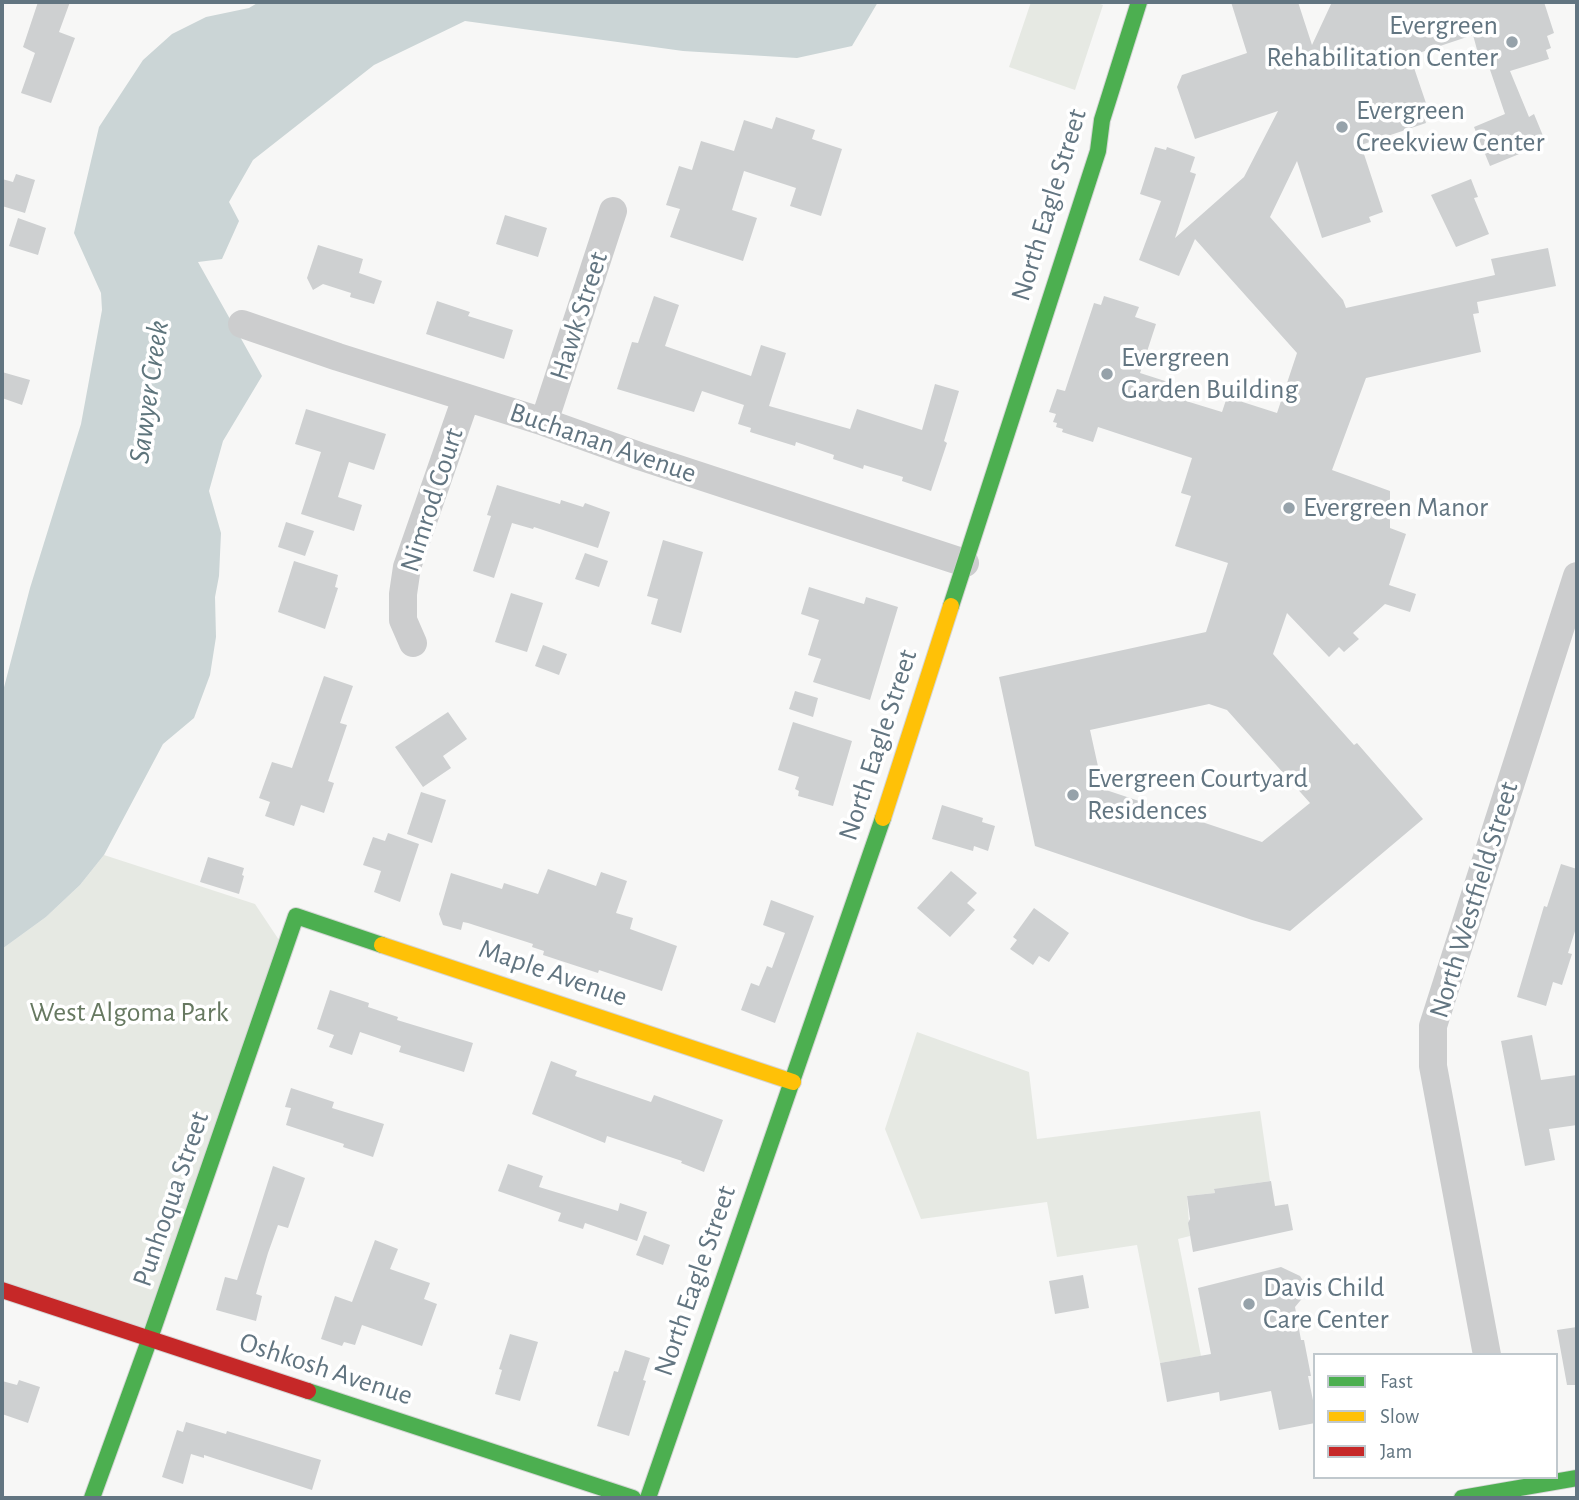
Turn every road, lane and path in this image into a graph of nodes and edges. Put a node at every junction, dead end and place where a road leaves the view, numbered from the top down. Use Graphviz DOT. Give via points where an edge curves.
graph roads {
  1 [pos="1139,2"];
  2 [pos="613,211"];
  3 [pos="242,324"];
  4 [pos="466,398"];
  5 [pos="544,422"];
  6 [pos="965,563"];
  7 [pos="1577,576"];
  8 [pos="413,643"];
  9 [pos="296,916"];
  10 [pos="793,1082"];
  11 [pos="2,1290"];
  12 [pos="150,1338"];
  13 [pos="1487,1353"];
  14 [pos="1577,1478"];
  15 [pos="1509,1488"];
  16 [pos="92,1498"];
  17 [pos="633,1498"];
  18 [pos="648,1498"];
  19 [pos="1462,1498"];
  1 -- 6 [label="street, North Eagle Street" via="1102,120 1098,151"];
  2 -- 5 [label="street, Hawk Street"];
  3 -- 4 [label="street, Buchanan Avenue"];
  4 -- 5 [label="street, Buchanan Avenue"];
  4 -- 8 [label="street, Nimrod Court" via="407,567 403,620"];
  5 -- 6 [label="street, Buchanan Avenue"];
  6 -- 10 [label="street, North Eagle Street"];
  7 -- 13 [label="street, North Westfield Street" via="1433,1026 1433,1066"];
  9 -- 10 [label="street, Maple Avenue"];
  9 -- 12 [label="street, Punhoqua Street"];
  10 -- 18 [label="street, North Eagle Street"];
  11 -- 12 [label="street, Oshkosh Avenue"];
  12 -- 16 [label="street, Punhoqua Street"];
  12 -- 17 [label="street, Oshkosh Avenue"];
  14 -- 15 [label="street"];
  15 -- 19 [label="street"];
}
